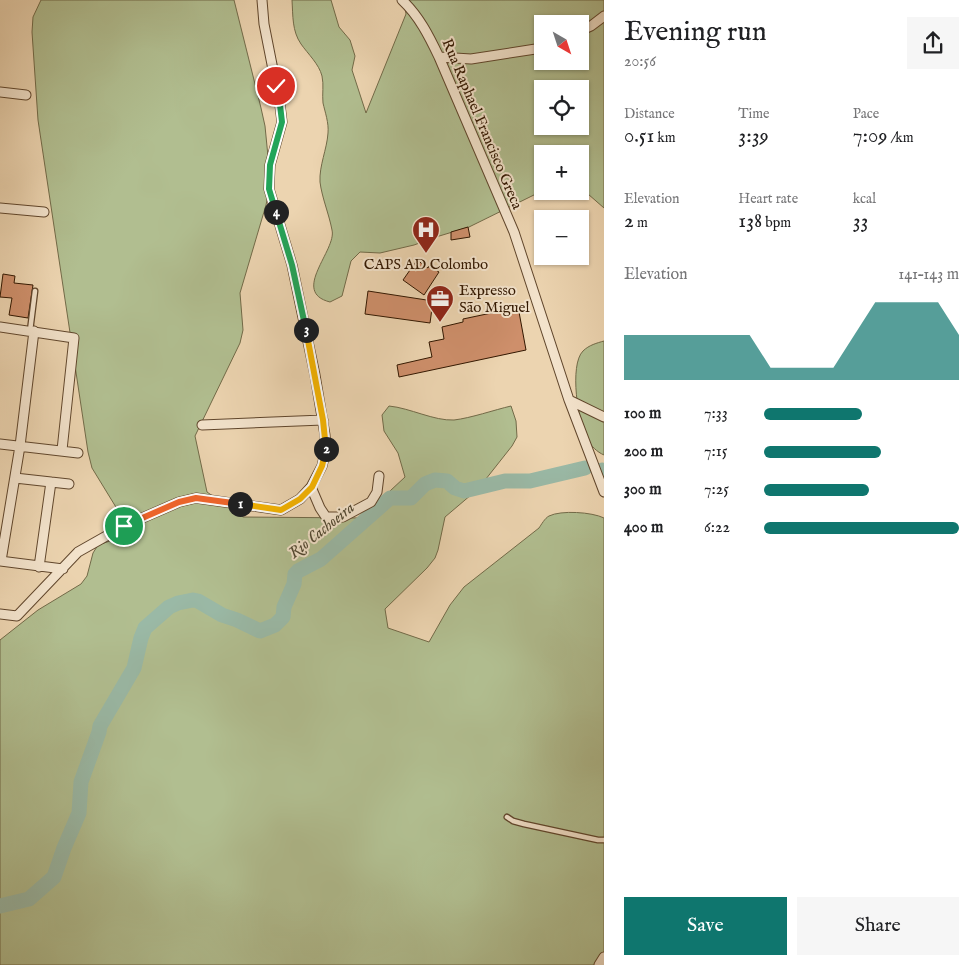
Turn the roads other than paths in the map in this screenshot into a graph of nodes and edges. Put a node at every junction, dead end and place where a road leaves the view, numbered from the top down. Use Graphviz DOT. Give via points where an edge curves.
graph roads {
  1 [pos="262,0"];
  2 [pos="402,0"];
  3 [pos="604,16"];
  4 [pos="589,27"];
  5 [pos="534,49"];
  6 [pos="438,57"];
  7 [pos="0,92"];
  8 [pos="26,95"];
  9 [pos="0,208"];
  10 [pos="44,212"];
  11 [pos="35,291"];
  12 [pos="0,327"];
  13 [pos="32,331"];
  14 [pos="569,400"];
  15 [pos="604,417"];
  16 [pos="323,420"];
  17 [pos="202,425"];
  18 [pos="0,444"];
  19 [pos="20,446"];
  20 [pos="62,450"];
  21 [pos="78,453"];
  22 [pos="379,476"];
  23 [pos="14,478"];
  24 [pos="51,482"];
  25 [pos="69,484"];
  26 [pos="312,487"];
  27 [pos="604,492"];
  28 [pos="0,561"];
  29 [pos="39,567"];
  30 [pos="63,569"];
  31 [pos="0,614"];
  32 [pos="507,816"];
  33 [pos="604,840"];
  34 [pos="604,957"];
  35 [pos="599,965"];
  1 -- 16 [label="street" via="282,122 270,165 269,189 292,265"];
  2 -- 6 [label="street, Rua Raphael Francisco Greca" via="426,31"];
  3 -- 4 [label="street"];
  5 -- 6 [label="street" via="471,59"];
  6 -- 14 [label="street, Rua Raphael Francisco Greca" via="514,232"];
  7 -- 8 [label="street"];
  9 -- 10 [label="street"];
  11 -- 13 [label="lane"];
  12 -- 13 [label="street"];
  13 -- 19 [label="street"];
  13 -- 20 [label="street" via="74,338"];
  14 -- 15 [label="street"];
  14 -- 27 [label="street, Rua Raphael Francisco Greca"];
  16 -- 17 [label="street"];
  16 -- 26 [label="street" via="326,449"];
  18 -- 19 [label="street"];
  19 -- 20 [label="street"];
  19 -- 23 [label="street"];
  20 -- 21 [label="street"];
  22 -- 26 [label="street" via="377,492 370,502 343,517 326,517"];
  23 -- 24 [label="street"];
  23 -- 28 [label="street"];
  24 -- 25 [label="street"];
  24 -- 29 [label="street"];
  26 -- 30 [label="street" via="281,510 196,498 179,502 124,526 78,552"];
  28 -- 29 [label="street"];
  29 -- 30 [label="street"];
  30 -- 31 [label="street" via="17,616"];
  32 -- 33 [label="lane" via="524,824"];
  34 -- 35 [label="street"];
}
